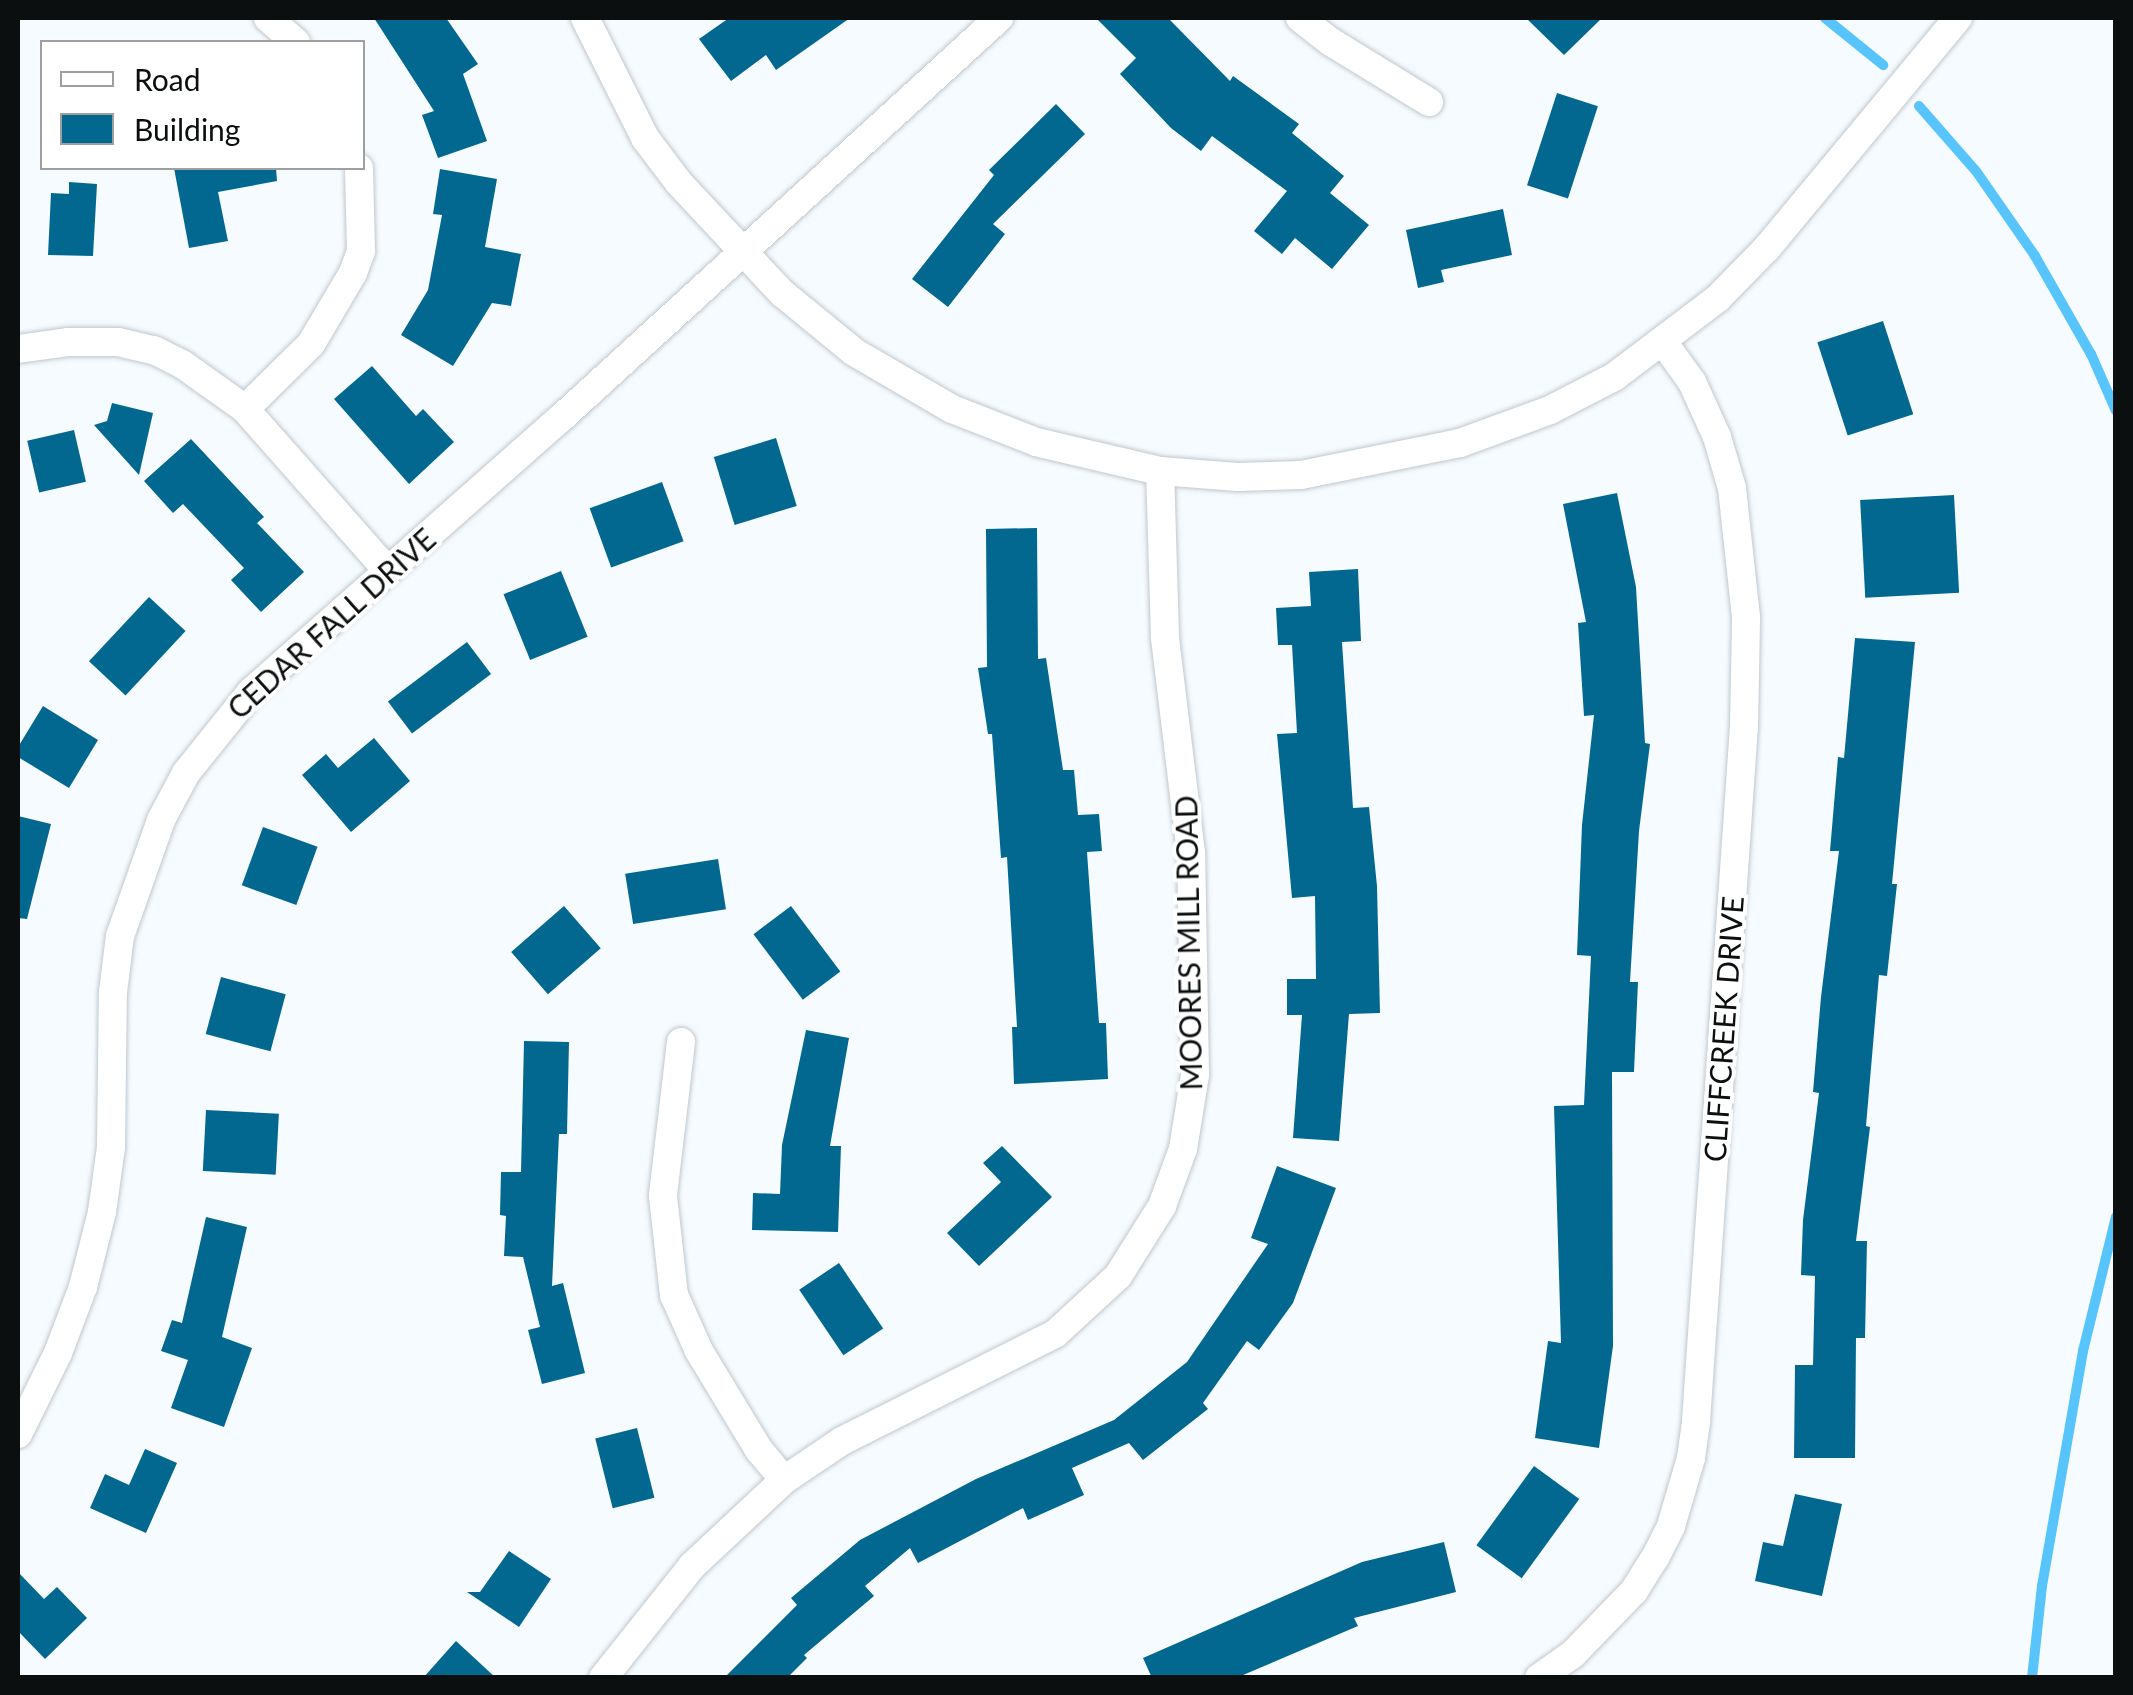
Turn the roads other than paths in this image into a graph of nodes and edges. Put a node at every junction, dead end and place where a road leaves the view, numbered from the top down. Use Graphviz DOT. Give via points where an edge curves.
graph roads {
  1 [pos="268,18"];
  2 [pos="585,18"];
  3 [pos="999,18"];
  4 [pos="1300,18"];
  5 [pos="1958,18"];
  6 [pos="294,40"];
  7 [pos="1428,102"];
  8 [pos="360,170"];
  9 [pos="743,253"];
  10 [pos="1664,343"];
  11 [pos="18,349"];
  12 [pos="245,409"];
  13 [pos="1160,471"];
  14 [pos="386,570"];
  15 [pos="681,1042"];
  16 [pos="18,1434"];
  17 [pos="784,1480"];
  18 [pos="603,1678"];
  19 [pos="1540,1678"];
  1 -- 6 [label="street"];
  2 -- 9 [label="street" via="646,138"];
  3 -- 9 [label="street, CEDAR FALL DRIVE"];
  4 -- 7 [label="street"];
  5 -- 10 [label="street" via="1767,248"];
  8 -- 12 [label="street" via="361,251 352,274 311,344"];
  9 -- 13 [label="street" via="805,315 854,352 952,409 1036,442"];
  9 -- 14 [label="street, CEDAR FALL DRIVE"];
  10 -- 13 [label="street" via="1550,410 1460,443 1301,474"];
  10 -- 19 [label="street, CLIFFCREEK DRIVE" via="1692,382 1717,436 1732,488 1746,617 1696,1421 1676,1509 1655,1558 1622,1604"];
  11 -- 12 [label="street" via="118,342 154,350 215,383"];
  12 -- 14 [label="street"];
  13 -- 17 [label="street, MOORES MILL ROAD" via="1165,637 1191,854 1195,1075 1183,1149 1167,1192 1118,1276 1055,1334 858,1433"];
  14 -- 16 [label="street, CEDAR FALL DRIVE" via="227,717 161,820 120,936 102,1212 58,1354"];
  15 -- 17 [label="street" via="663,1196 674,1295 698,1351"];
  17 -- 18 [label="street, MOORES MILL ROAD" via="692,1566"];
}
